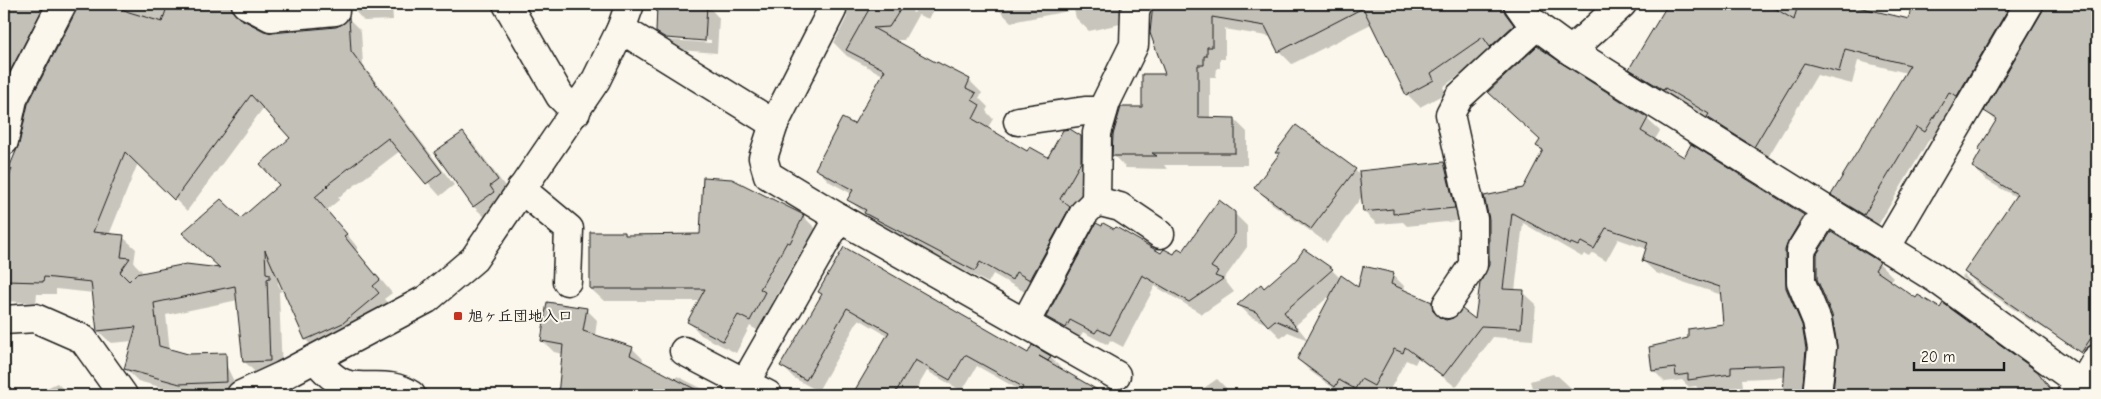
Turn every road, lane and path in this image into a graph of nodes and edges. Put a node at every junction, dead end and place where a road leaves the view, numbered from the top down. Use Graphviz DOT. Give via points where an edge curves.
graph roads {
  1 [pos="61,4"];
  2 [pos="246,4"];
  3 [pos="507,4"];
  4 [pos="831,4"];
  5 [pos="1138,4"];
  6 [pos="1518,4"];
  7 [pos="1622,4"];
  8 [pos="2029,4"];
  9 [pos="335,11"];
  10 [pos="625,16"];
  11 [pos="1537,25"];
  12 [pos="1571,51"];
  13 [pos="1103,111"];
  14 [pos="576,112"];
  15 [pos="1018,120"];
  16 [pos="774,124"];
  17 [pos="4,141"];
  18 [pos="521,189"];
  19 [pos="1096,201"];
  20 [pos="1826,210"];
  21 [pos="839,218"];
  22 [pos="1160,234"];
  23 [pos="1886,248"];
  24 [pos="567,281"];
  25 [pos="1447,304"];
  26 [pos="4,320"];
  27 [pos="1025,323"];
  28 [pos="684,351"];
  29 [pos="315,359"];
  30 [pos="2097,359"];
  31 [pos="1116,375"];
  32 [pos="285,386"];
  33 [pos="750,391"];
  34 [pos="2083,392"];
  35 [pos="123,395"];
  36 [pos="241,395"];
  37 [pos="411,395"];
  38 [pos="1817,395"];
  1 -- 17 [label="street" via="13,99"];
  2 -- 9 [label="street" via="271,17"];
  3 -- 14 [label="street" via="560,96"];
  4 -- 16 [label="street" via="832,10"];
  5 -- 13 [label="street" via="1134,45"];
  6 -- 11 [label="street" via="1530,21"];
  7 -- 12 [label="street"];
  8 -- 23 [label="street"];
  10 -- 14 [label="street" via="596,80"];
  10 -- 16 [label="street"];
  11 -- 12 [label="street"];
  11 -- 25 [label="street" via="1459,96 1450,114 1473,220 1473,265"];
  12 -- 20 [label="street"];
  13 -- 15 [label="street" via="1085,110"];
  13 -- 19 [label="street" via="1097,133"];
  14 -- 18 [label="street"];
  16 -- 21 [label="street" via="763,158 768,176"];
  18 -- 24 [label="street" via="570,229"];
  18 -- 29 [label="street" via="474,259 427,299"];
  19 -- 22 [label="street" via="1120,207"];
  19 -- 27 [label="street" via="1084,214"];
  20 -- 23 [label="street"];
  20 -- 38 [label="street" via="1801,250 1801,282 1817,321 1822,348"];
  21 -- 27 [label="street"];
  21 -- 33 [label="street"];
  23 -- 34 [label="street" via="1935,278"];
  26 -- 35 [label="street" via="35,318 83,339"];
  27 -- 31 [label="street"];
  28 -- 33 [label="street"];
  29 -- 32 [label="street"];
  29 -- 37 [label="street" via="328,373 347,385 400,388"];
  30 -- 34 [label="street"];
  32 -- 36 [label="street"];
}
